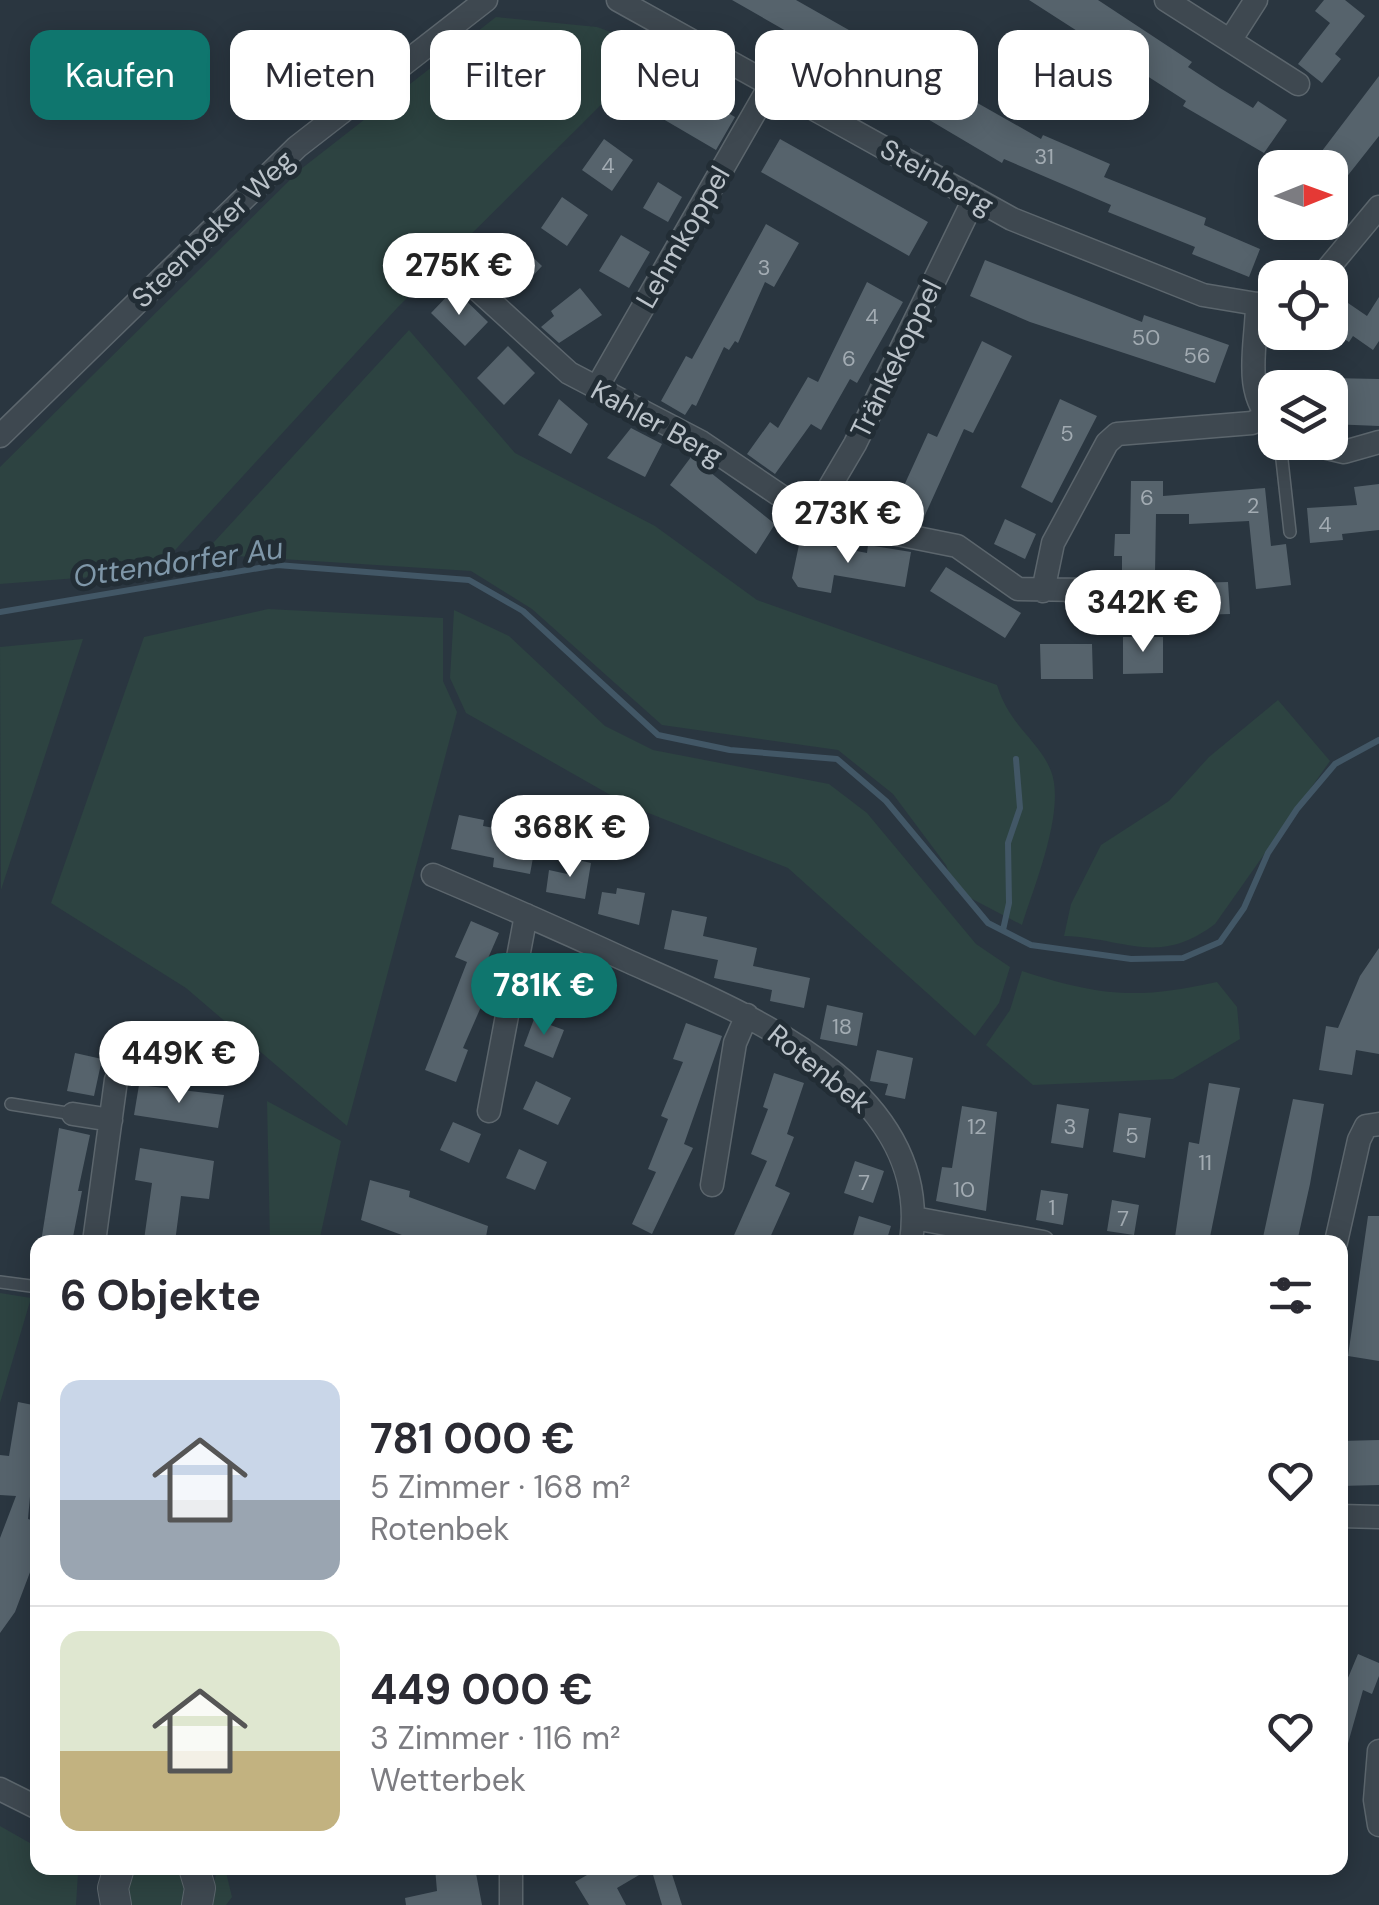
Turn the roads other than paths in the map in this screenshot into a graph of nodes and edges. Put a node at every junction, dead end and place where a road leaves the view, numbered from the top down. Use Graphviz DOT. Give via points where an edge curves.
graph roads {
  1 [pos="486,0"];
  2 [pos="618,0"];
  3 [pos="1166,0"];
  4 [pos="1256,0"];
  5 [pos="1231,38"];
  6 [pos="755,75"];
  7 [pos="1298,84"];
  8 [pos="755,112"];
  9 [pos="835,120"];
  10 [pos="974,199"];
  11 [pos="1379,207"];
  12 [pos="1335,260"];
  13 [pos="466,279"];
  14 [pos="1258,302"];
  15 [pos="1258,334"];
  16 [pos="596,389"];
  17 [pos="1258,394"];
  18 [pos="1258,422"];
  19 [pos="0,436"];
  20 [pos="1379,442"];
  21 [pos="1348,451"];
  22 [pos="1282,460"];
  23 [pos="812,517"];
  24 [pos="1290,532"];
  25 [pos="1043,591"];
  26 [pos="1155,591"];
  27 [pos="434,875"];
  28 [pos="526,914"];
  29 [pos="747,1014"];
  30 [pos="116,1080"];
  31 [pos="12,1104"];
  32 [pos="489,1111"];
  33 [pos="73,1114"];
  34 [pos="111,1120"];
  35 [pos="1379,1124"];
  36 [pos="712,1186"];
  37 [pos="914,1218"];
  38 [pos="95,1235"];
  39 [pos="912,1235"];
  40 [pos="1005,1235"];
  41 [pos="1338,1235"];
  42 [pos="0,1282"];
  43 [pos="30,1285"];
  44 [pos="1348,1516"];
  45 [pos="1379,1517"];
  46 [pos="1379,1751"];
  47 [pos="0,1789"];
  48 [pos="30,1804"];
  49 [pos="1379,1825"];
  50 [pos="198,1875"];
  51 [pos="511,1875"];
  52 [pos="197,1905"];
  53 [pos="511,1905"];
  1 -- 19 [label="street, Steenbeker Weg" via="296,147"];
  2 -- 6 [label="street, Steinberg"];
  3 -- 5 [label="street"];
  4 -- 5 [label="street"];
  5 -- 7 [label="street"];
  8 -- 16 [label="street, Lehmkoppel"];
  9 -- 10 [label="street, Steinberg"];
  10 -- 14 [label="street, Steinberg" via="1203,295"];
  10 -- 23 [label="street, Tränkekoppel" via="855,444"];
  11 -- 12 [label="street"];
  13 -- 16 [label="street, Kahler Berg" via="569,374"];
  15 -- 17 [label="street" via="1252,358"];
  16 -- 23 [label="street, Kahler Berg" via="701,442"];
  18 -- 25 [label="street" via="1118,434 1053,543"];
  20 -- 21 [label="street"];
  22 -- 24 [label="lane"];
  23 -- 25 [label="street, Kahler Berg" via="957,546 1018,590"];
  25 -- 26 [label="street, Kahler Berg"];
  27 -- 28 [label="street, Rotenbek"];
  28 -- 29 [label="street, Rotenbek"];
  28 -- 32 [label="street"];
  29 -- 36 [label="street, Rotenbek" via="735,1043"];
  29 -- 37 [label="street, Rotenbek" via="802,1048 877,1116 907,1169"];
  30 -- 34 [label="street"];
  31 -- 33 [label="lane"];
  33 -- 34 [label="street"];
  34 -- 38 [label="street"];
  35 -- 41 [label="street" via="1366,1126 1359,1140"];
  37 -- 39 [label="street, Rotenbek"];
  37 -- 40 [label="street"];
  42 -- 43 [label="lane"];
  44 -- 45 [label="street"];
  46 -- 49 [label="street"];
  47 -- 48 [label="street"];
  50 -- 52 [label="street"];
  51 -- 53 [label="street"];
}
